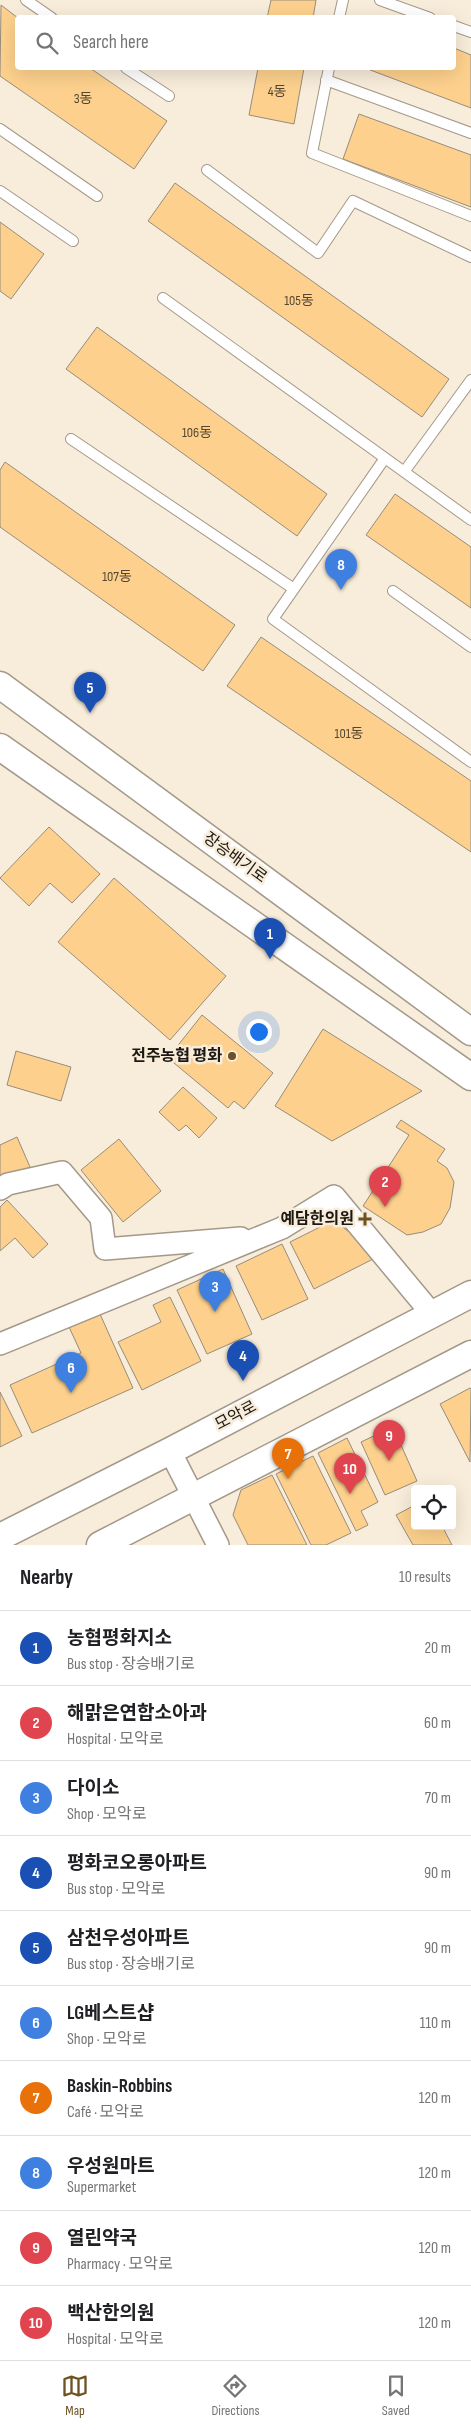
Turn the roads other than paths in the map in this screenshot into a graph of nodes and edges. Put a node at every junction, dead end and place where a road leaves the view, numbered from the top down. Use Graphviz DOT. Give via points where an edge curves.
graph roads {
  1 [pos="26,0"];
  2 [pos="343,0"];
  3 [pos="380,0"];
  4 [pos="48,15"];
  5 [pos="340,15"];
  6 [pos="422,15"];
  7 [pos="456,27"];
  8 [pos="471,32"];
  9 [pos="129,70"];
  10 [pos="328,70"];
  11 [pos="326,80"];
  12 [pos="168,96"];
  13 [pos="0,129"];
  14 [pos="471,133"];
  15 [pos="207,170"];
  16 [pos="0,191"];
  17 [pos="97,196"];
  18 [pos="471,216"];
  19 [pos="73,242"];
  20 [pos="471,257"];
  21 [pos="163,298"];
  22 [pos="471,380"];
  23 [pos="71,438"];
  24 [pos="385,458"];
  25 [pos="404,472"];
  26 [pos="471,520"];
  27 [pos="294,589"];
  28 [pos="393,591"];
  29 [pos="471,647"];
  30 [pos="0,685"];
  31 [pos="0,746"];
  32 [pos="471,762"];
  33 [pos="471,1032"];
  34 [pos="471,1077"];
  35 [pos="0,1189"];
  36 [pos="262,1236"];
  37 [pos="471,1294"];
  38 [pos="432,1314"];
  39 [pos="0,1344"];
  40 [pos="471,1354"];
  41 [pos="170,1451"];
  42 [pos="194,1499"];
  43 [pos="0,1536"];
  44 [pos="100,1545"];
  45 [pos="218,1545"];
  1 -- 4 [label="lane"];
  2 -- 5 [label="lane"];
  3 -- 6 [label="lane"];
  7 -- 8 [label="lane"];
  9 -- 12 [label="lane"];
  10 -- 11 [label="lane"];
  11 -- 14 [label="lane"];
  11 -- 18 [label="lane" via="312,153"];
  13 -- 17 [label="lane"];
  15 -- 20 [label="lane" via="318,253 353,201"];
  16 -- 19 [label="lane"];
  21 -- 24 [label="lane"];
  22 -- 25 [label="lane"];
  23 -- 27 [label="lane"];
  24 -- 25 [label="lane"];
  24 -- 27 [label="lane"];
  25 -- 26 [label="lane"];
  27 -- 32 [label="lane" via="273,620"];
  28 -- 29 [label="lane"];
  30 -- 33 [label="street, 장승배기로"];
  31 -- 34 [label="street"];
  35 -- 36 [label="street" via="8,1184 62,1172 101,1218 105,1249"];
  36 -- 38 [label="street" via="282,1228 334,1196"];
  36 -- 39 [label="street"];
  37 -- 38 [label="street, 모악로"];
  38 -- 41 [label="street, 모악로"];
  40 -- 42 [label="street"];
  41 -- 42 [label="street"];
  41 -- 43 [label="street, 모악로"];
  42 -- 44 [label="street"];
  42 -- 45 [label="street"];
}
